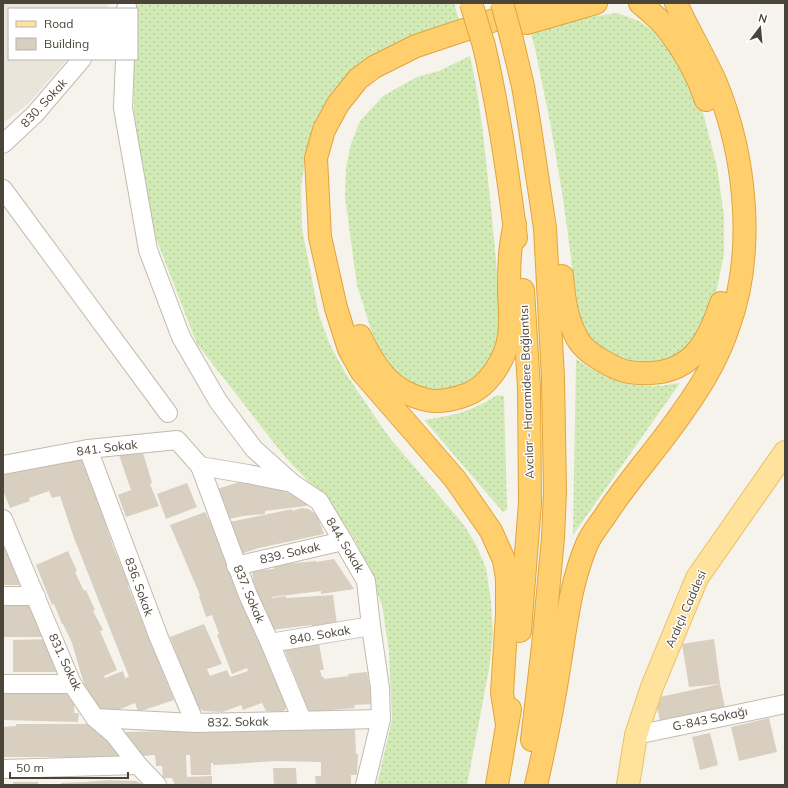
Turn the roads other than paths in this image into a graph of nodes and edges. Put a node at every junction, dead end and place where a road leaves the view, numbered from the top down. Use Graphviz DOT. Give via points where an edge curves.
graph roads {
  1 [pos="471,3"];
  2 [pos="502,3"];
  3 [pos="546,3"];
  4 [pos="596,3"];
  5 [pos="640,3"];
  6 [pos="676,3"];
  7 [pos="81,60"];
  8 [pos="125,60"];
  9 [pos="3,144"];
  10 [pos="540,187"];
  11 [pos="3,189"];
  12 [pos="514,224"];
  13 [pos="168,413"];
  14 [pos="88,449"];
  15 [pos="785,452"];
  16 [pos="3,466"];
  17 [pos="200,466"];
  18 [pos="292,483"];
  19 [pos="3,519"];
  20 [pos="343,541"];
  21 [pos="236,566"];
  22 [pos="3,596"];
  23 [pos="36,596"];
  24 [pos="371,626"];
  25 [pos="270,643"];
  26 [pos="3,684"];
  27 [pos="72,684"];
  28 [pos="785,704"];
  29 [pos="95,718"];
  30 [pos="381,719"];
  31 [pos="302,720"];
  32 [pos="195,723"];
  33 [pos="507,724"];
  34 [pos="636,735"];
  35 [pos="138,765"];
  36 [pos="3,769"];
  37 [pos="157,785"];
  38 [pos="365,785"];
  39 [pos="497,785"];
  40 [pos="524,785"];
  41 [pos="536,785"];
  42 [pos="628,785"];
  1 -- 12 [label="highway, Avcılar - Haramidere Bağlantısı, bridge" via="484,46 499,115"];
  2 -- 10 [label="highway, Avcılar - Haramidere Bağlantısı, bridge" via="523,86"];
  3 -- 33 [label="highway" via="416,46 374,67 358,79 338,104 324,130 316,158 320,237 336,308 349,349 362,372 459,485 491,530 504,560 507,614 502,693"];
  4 -- 12 [label="highway" via="433,53 402,66 367,90 353,105 342,125 333,146 331,173 340,269 350,307 368,354 383,375 398,388 415,397 433,401 453,399 471,393 496,370 509,337 510,261"];
  5 -- 10 [label="highway" via="669,31 703,90 715,124 728,196 730,240 722,298 711,330 691,358 675,369 646,374 614,367 592,355 578,339 565,306 560,250 553,219"];
  6 -- 41 [label="highway" via="716,83 734,139 743,200 744,239 739,289 720,350 704,380 683,412 612,505 588,542 575,575 570,597 554,700"];
  7 -- 9 [label="street, 830. Sokak" via="35,114"];
  8 -- 18 [label="street" via="123,108 148,250 181,338 218,401 254,449"];
  10 -- 40 [label="highway, Avcılar - Haramidere Bağlantısı" via="552,336 555,492 543,646"];
  11 -- 13 [label="street"];
  12 -- 33 [label="highway, Avcılar - Haramidere Bağlantısı" via="528,354 530,503 519,639"];
  14 -- 16 [label="street, 841. Sokak"];
  14 -- 17 [label="street, 841. Sokak" via="178,440"];
  14 -- 32 [label="street, 836. Sokak" via="159,638"];
  15 -- 34 [label="main road, Ardıçlı Caddesi" via="697,578 652,687"];
  17 -- 18 [label="street, 844. Sokak"];
  17 -- 21 [label="street, 837. Sokak"];
  18 -- 20 [label="street, 844. Sokak" via="319,501"];
  19 -- 23 [label="street, 831. Sokak"];
  20 -- 21 [label="street, 839. Sokak"];
  20 -- 24 [label="street, 844. Sokak" via="366,580"];
  21 -- 25 [label="street, 837. Sokak"];
  22 -- 23 [label="street"];
  23 -- 27 [label="street, 831. Sokak"];
  24 -- 25 [label="street, 840. Sokak"];
  24 -- 30 [label="street, 844. Sokak" via="380,688"];
  25 -- 31 [label="street, 837. Sokak"];
  26 -- 27 [label="street"];
  27 -- 29 [label="street, 831. Sokak"];
  28 -- 34 [label="street, G-843 Sokağı"];
  29 -- 32 [label="street, 832. Sokak"];
  29 -- 35 [label="street, 831. Sokak" via="114,734"];
  30 -- 31 [label="street, 832. Sokak"];
  30 -- 38 [label="street, 844. Sokak"];
  31 -- 32 [label="street, 832. Sokak"];
  33 -- 39 [label="highway, Avcılar - Haramidere Bağlantısı"];
  34 -- 42 [label="main road, Ardıçlı Caddesi"];
  35 -- 36 [label="street"];
  35 -- 37 [label="street, 831. Sokak"];
}
